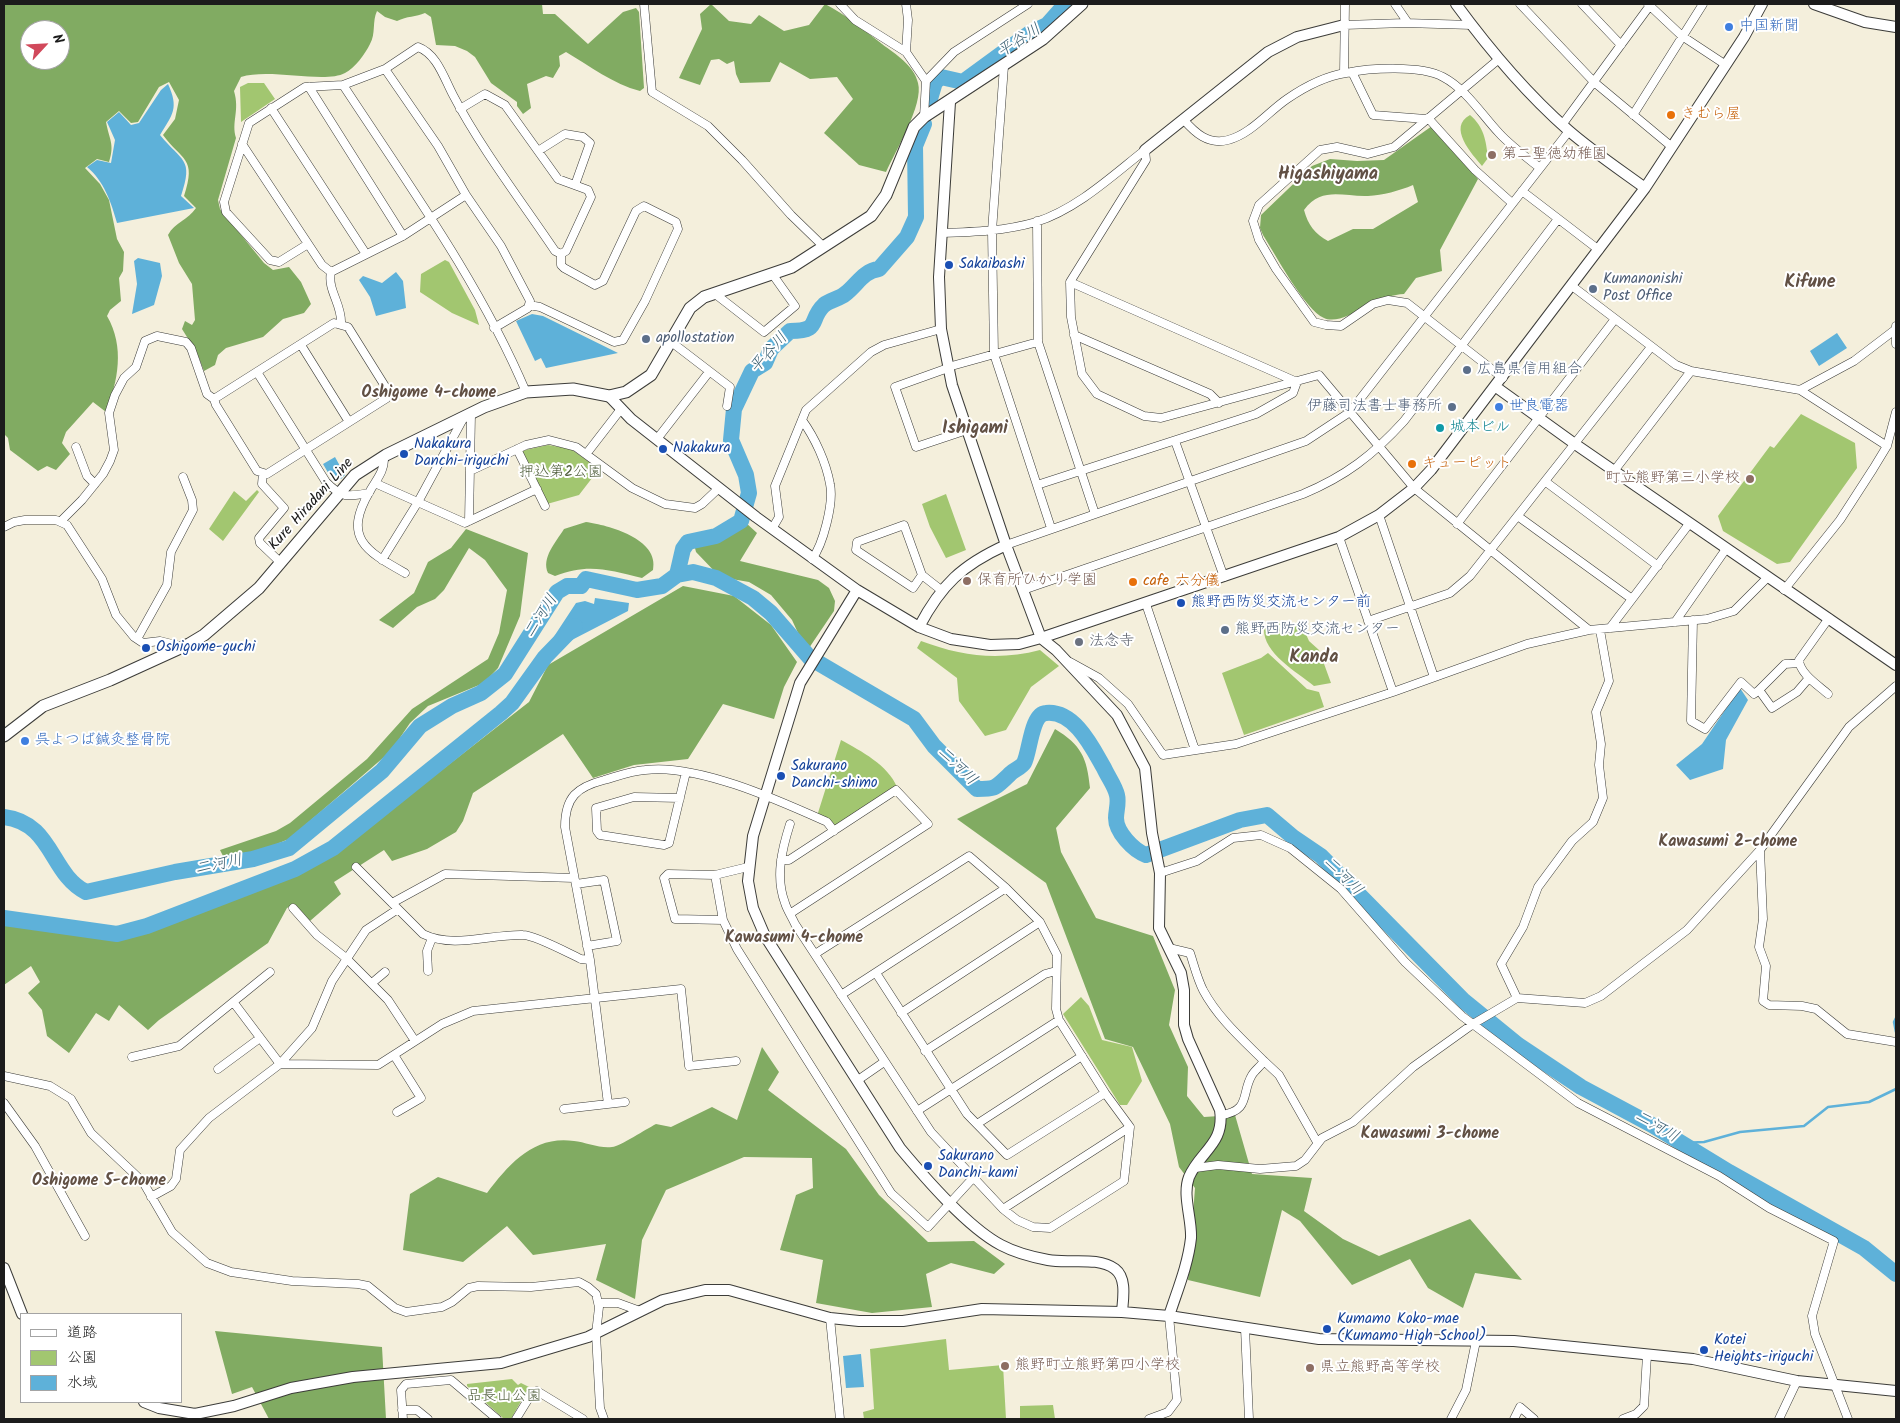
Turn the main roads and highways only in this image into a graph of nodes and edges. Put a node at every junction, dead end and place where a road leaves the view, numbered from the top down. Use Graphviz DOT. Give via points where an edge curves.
graph roads {
  1 [pos="1082,4"];
  2 [pos="4,736"];
  1 -- 2 [label="main road, Kure Hiradani Line" via="1043,38 924,117 914,127 886,195 871,216 792,267 704,297 690,308 650,374 626,392 609,396 573,389 526,392 467,415 364,468 259,588 204,635 110,680 43,706"];
}
